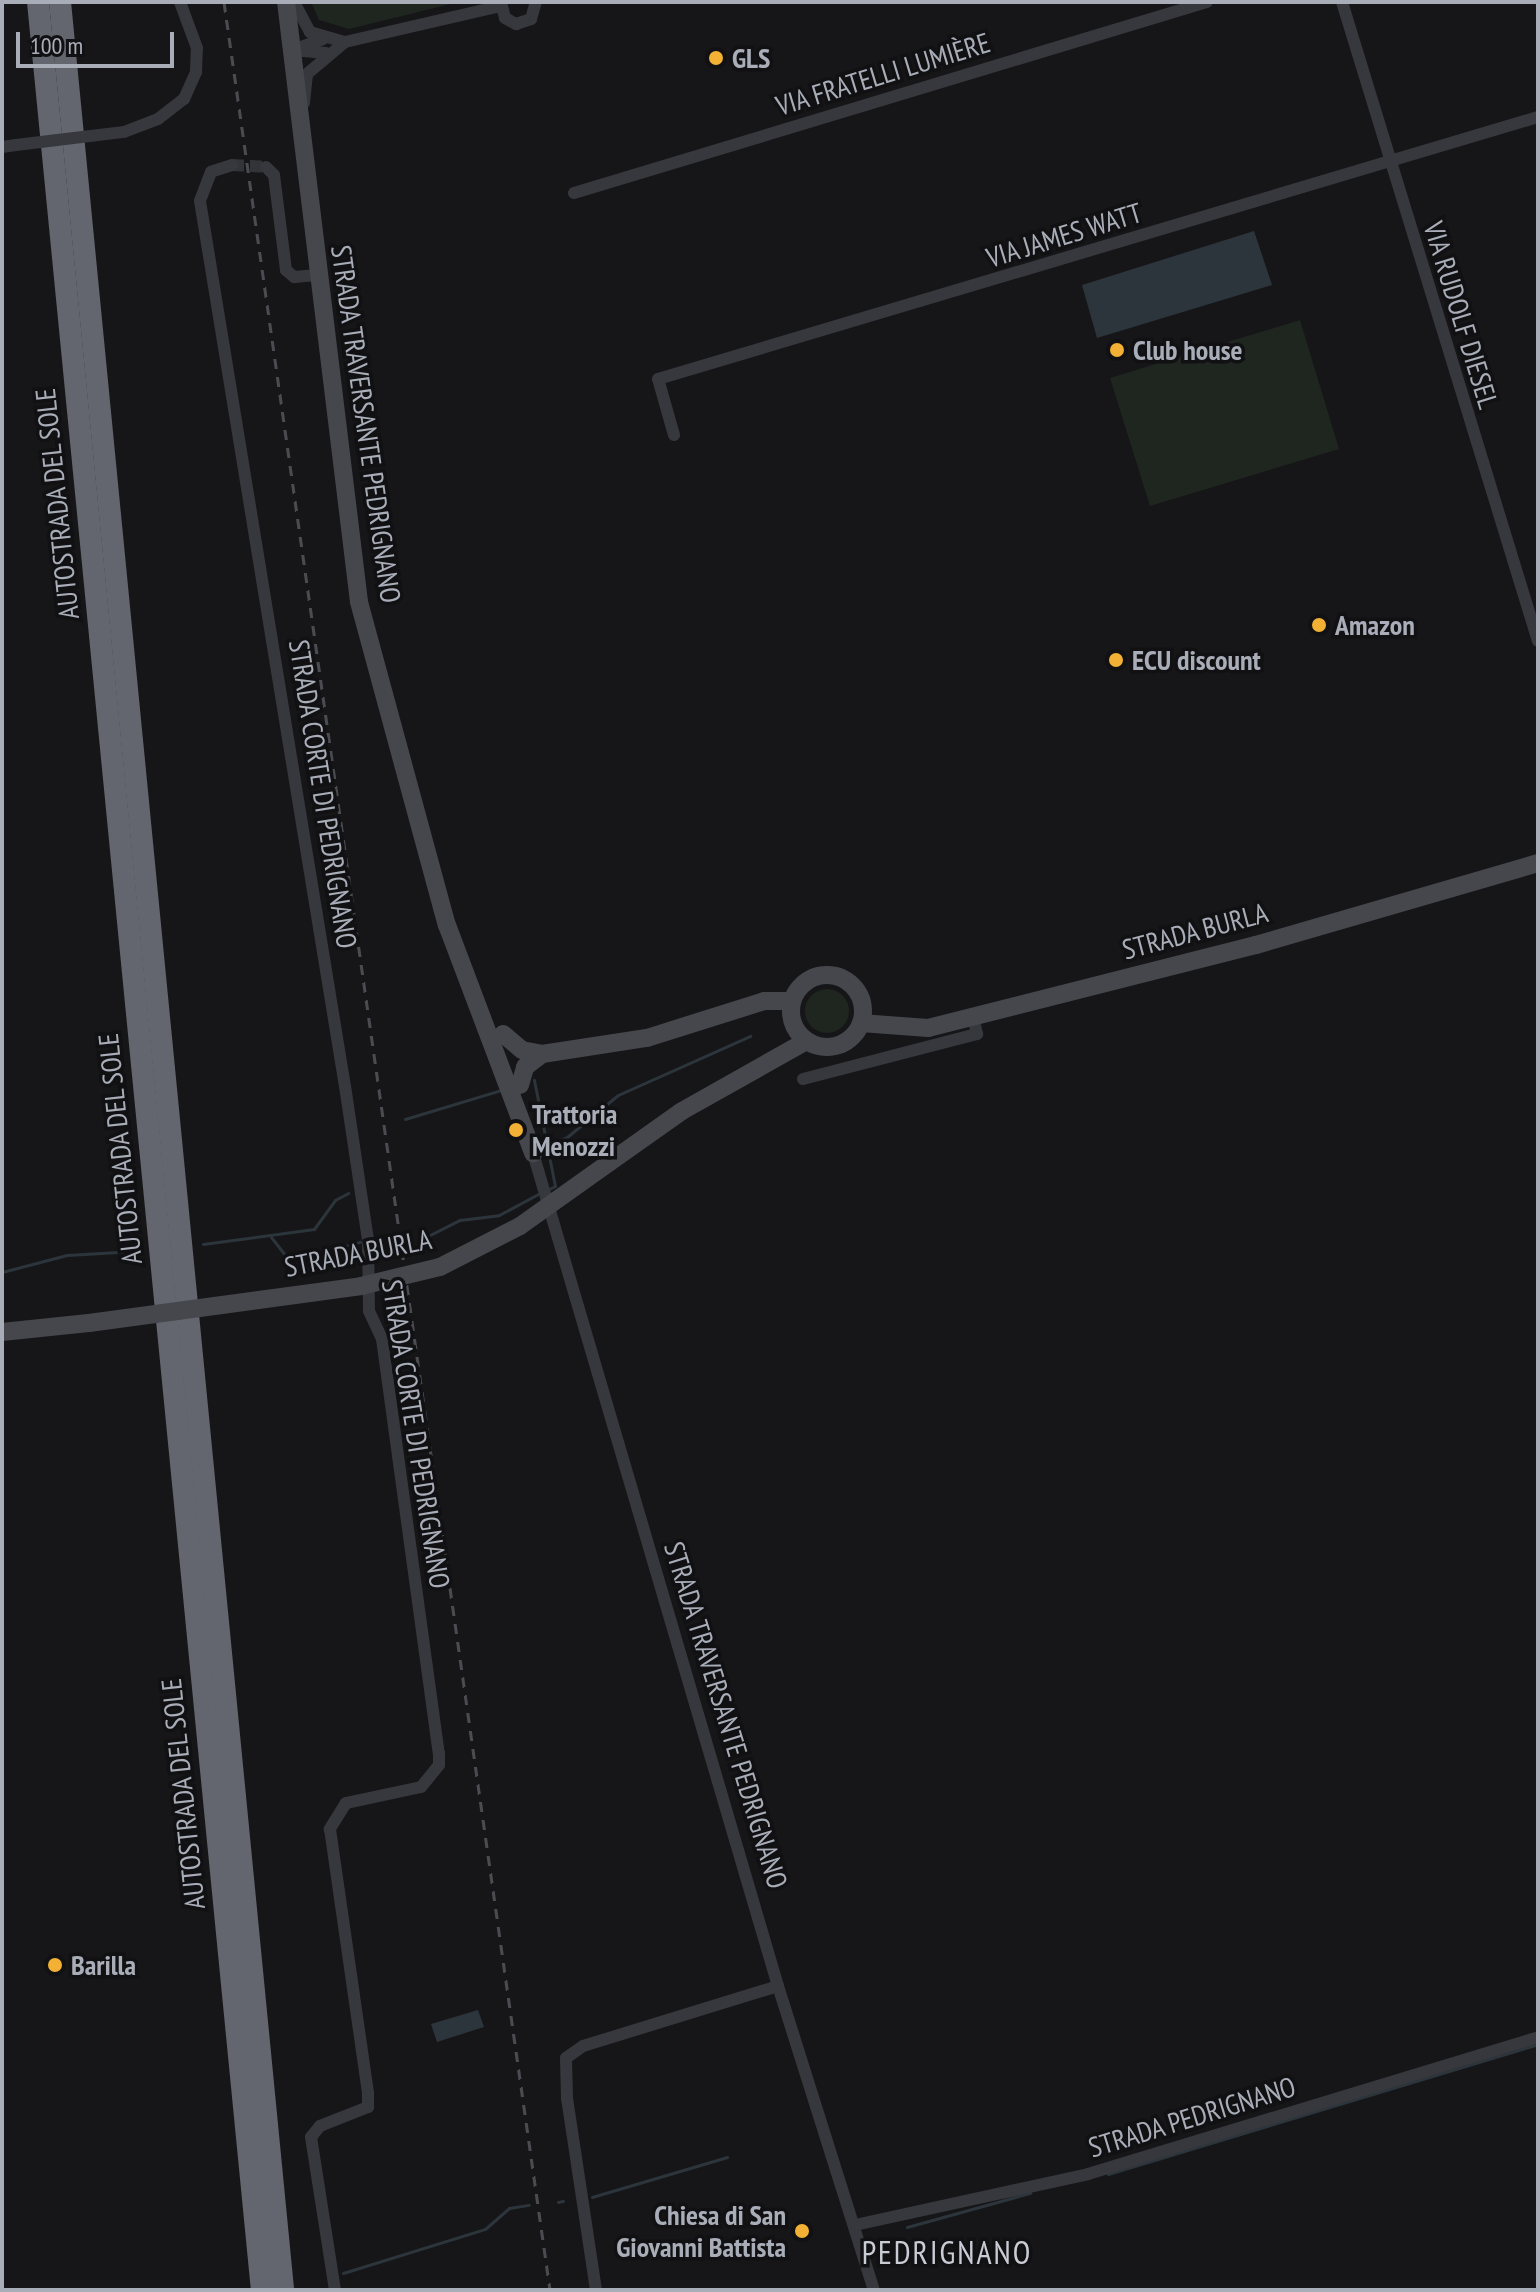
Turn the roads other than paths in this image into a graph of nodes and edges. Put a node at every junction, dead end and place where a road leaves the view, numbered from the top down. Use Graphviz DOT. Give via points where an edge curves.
graph roads {
  1 [pos="38,2"];
  2 [pos="60,2"];
  3 [pos="180,2"];
  4 [pos="286,2"];
  5 [pos="294,2"];
  6 [pos="536,2"];
  7 [pos="1207,2"];
  8 [pos="1342,2"];
  9 [pos="501,4"];
  10 [pos="323,39"];
  11 [pos="345,42"];
  12 [pos="292,50"];
  13 [pos="326,53"];
  14 [pos="1538,117"];
  15 [pos="302,138"];
  16 [pos="2,147"];
  17 [pos="1390,162"];
  18 [pos="232,165"];
  19 [pos="266,167"];
  20 [pos="574,193"];
  21 [pos="317,275"];
  22 [pos="674,435"];
  23 [pos="1538,641"];
  24 [pos="1538,863"];
  25 [pos="441,893"];
  26 [pos="465,969"];
  27 [pos="792,1001"];
  28 [pos="973,1016"];
  29 [pos="861,1023"];
  30 [pos="806,1041"];
  31 [pos="517,1054"];
  32 [pos="542,1054"];
  33 [pos="803,1079"];
  34 [pos="512,1081"];
  35 [pos="533,1153"];
  36 [pos="2,1332"];
  37 [pos="778,1986"];
  38 [pos="1538,2037"];
  39 [pos="855,2225"];
  40 [pos="272,2287"];
  41 [pos="335,2290"];
  42 [pos="596,2290"];
  43 [pos="874,2290"];
  1 -- 40 [label="highway, AUTOSTRADA DEL SOLE"];
  2 -- 40 [label="highway, AUTOSTRADA DEL SOLE"];
  3 -- 16 [label="street, bridge" via="197,48 196,72 184,99 158,119 124,132"];
  4 -- 12 [label="street, STRADA TRAVERSANTE PEDRIGNANO"];
  5 -- 10 [label="street" via="310,32"];
  6 -- 9 [label="street" via="535,15 522,24 505,18"];
  7 -- 20 [label="street, VIA FRATELLI LUMIÈRE"];
  8 -- 17 [label="street, VIA RUDOLF DIESEL"];
  9 -- 11 [label="street"];
  10 -- 11 [label="street"];
  10 -- 12 [label="street"];
  11 -- 13 [label="street"];
  12 -- 13 [label="street"];
  12 -- 15 [label="street, STRADA TRAVERSANTE PEDRIGNANO"];
  13 -- 15 [label="street" via="307,74"];
  14 -- 17 [label="street, VIA JAMES WATT"];
  15 -- 21 [label="street, STRADA TRAVERSANTE PEDRIGNANO"];
  17 -- 22 [label="street, VIA JAMES WATT" via="658,379"];
  17 -- 23 [label="street, VIA RUDOLF DIESEL"];
  18 -- 41 [label="street, STRADA CORTE DI PEDRIGNANO" via="211,172 200,201 340,1055 368,1240 369,1311 382,1339 439,1753 439,1765 421,1787 358,1797 334,1816 330,1829 368,2093 368,2107 320,2126 311,2137"];
  19 -- 21 [label="street" via="274,175 286,270 294,277"];
  21 -- 25 [label="street, STRADA TRAVERSANTE PEDRIGNANO" via="359,602"];
  24 -- 28 [label="street, STRADA BURLA" via="1256,945"];
  25 -- 26 [label="street, STRADA TRAVERSANTE PEDRIGNANO"];
  25 -- 31 [label="street, STRADA TRAVERSANTE PEDRIGNANO" via="503,1034"];
  26 -- 31 [label="street, STRADA TRAVERSANTE PEDRIGNANO" via="501,1046"];
  26 -- 34 [label="street, STRADA TRAVERSANTE PEDRIGNANO"];
  27 -- 29 [label="street" via="806,981 834,976 850,983 860,997"];
  27 -- 30 [label="street" via="792,1023"];
  27 -- 32 [label="street" via="764,1001 647,1038"];
  28 -- 29 [label="street, STRADA BURLA" via="928,1028"];
  28 -- 33 [label="street" via="977,1034"];
  29 -- 30 [label="street, STRADA BURLA" via="838,1046"];
  30 -- 36 [label="street, STRADA BURLA, bridge" via="682,1111 520,1226 440,1267 361,1286"];
  31 -- 32 [label="street"];
  31 -- 34 [label="street"];
  32 -- 34 [label="street"];
  34 -- 35 [label="street, STRADA TRAVERSANTE PEDRIGNANO"];
  35 -- 37 [label="street, STRADA TRAVERSANTE PEDRIGNANO"];
  37 -- 39 [label="street, STRADA TRAVERSANTE PEDRIGNANO"];
  37 -- 42 [label="street" via="583,2046 566,2058 567,2099"];
  38 -- 39 [label="street, STRADA PEDRIGNANO" via="1088,2174"];
  39 -- 43 [label="street, STRADA TRAVERSANTE PEDRIGNANO"];
}
